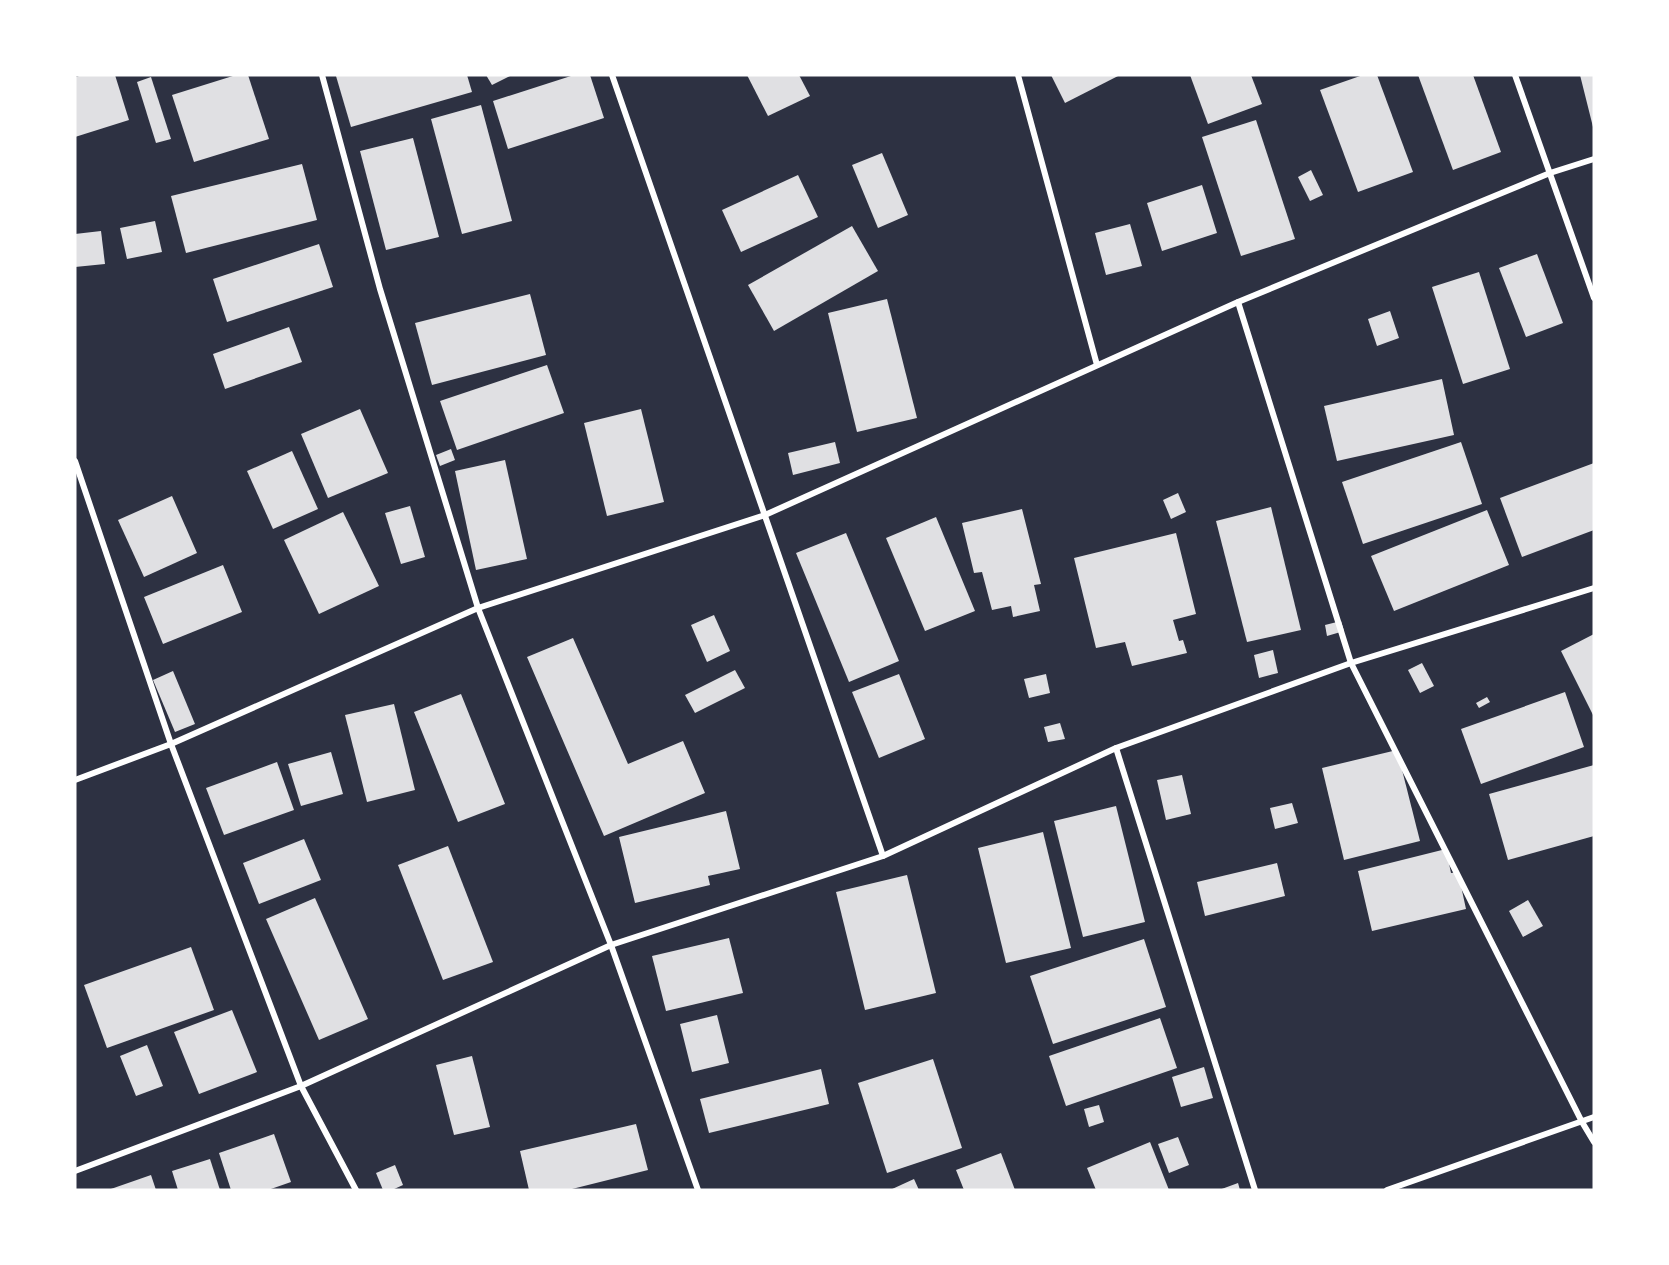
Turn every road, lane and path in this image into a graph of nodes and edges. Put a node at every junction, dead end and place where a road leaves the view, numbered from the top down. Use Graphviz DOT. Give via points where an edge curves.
graph roads {
  1 [pos="322,75"];
  2 [pos="612,75"];
  3 [pos="1018,75"];
  4 [pos="1515,75"];
  5 [pos="1594,159"];
  6 [pos="1550,173"];
  7 [pos="1594,298"];
  8 [pos="1238,302"];
  9 [pos="1096,365"];
  10 [pos="75,461"];
  11 [pos="765,515"];
  12 [pos="1594,588"];
  13 [pos="478,608"];
  14 [pos="1351,663"];
  15 [pos="171,744"];
  16 [pos="1116,748"];
  17 [pos="75,780"];
  18 [pos="883,856"];
  19 [pos="610,945"];
  20 [pos="301,1086"];
  21 [pos="1594,1117"];
  22 [pos="1582,1122"];
  23 [pos="1594,1142"];
  24 [pos="75,1171"];
  25 [pos="357,1190"];
  26 [pos="698,1190"];
  27 [pos="1255,1190"];
  28 [pos="1387,1190"];
  1 -- 13 [label="street" via="380,289"];
  2 -- 11 [label="street"];
  3 -- 9 [label="street"];
  4 -- 6 [label="street"];
  5 -- 6 [label="street"];
  6 -- 7 [label="street"];
  6 -- 8 [label="street"];
  8 -- 9 [label="street"];
  8 -- 14 [label="street"];
  9 -- 11 [label="street"];
  10 -- 15 [label="street"];
  11 -- 13 [label="street"];
  11 -- 18 [label="street"];
  12 -- 14 [label="street"];
  13 -- 15 [label="street"];
  13 -- 19 [label="street"];
  14 -- 16 [label="street"];
  14 -- 22 [label="street"];
  15 -- 17 [label="street"];
  15 -- 20 [label="street"];
  16 -- 18 [label="street"];
  16 -- 27 [label="street"];
  18 -- 19 [label="street"];
  19 -- 20 [label="street"];
  19 -- 26 [label="street"];
  20 -- 24 [label="street"];
  20 -- 25 [label="street"];
  21 -- 22 [label="street"];
  22 -- 23 [label="street"];
  22 -- 28 [label="street"];
}
